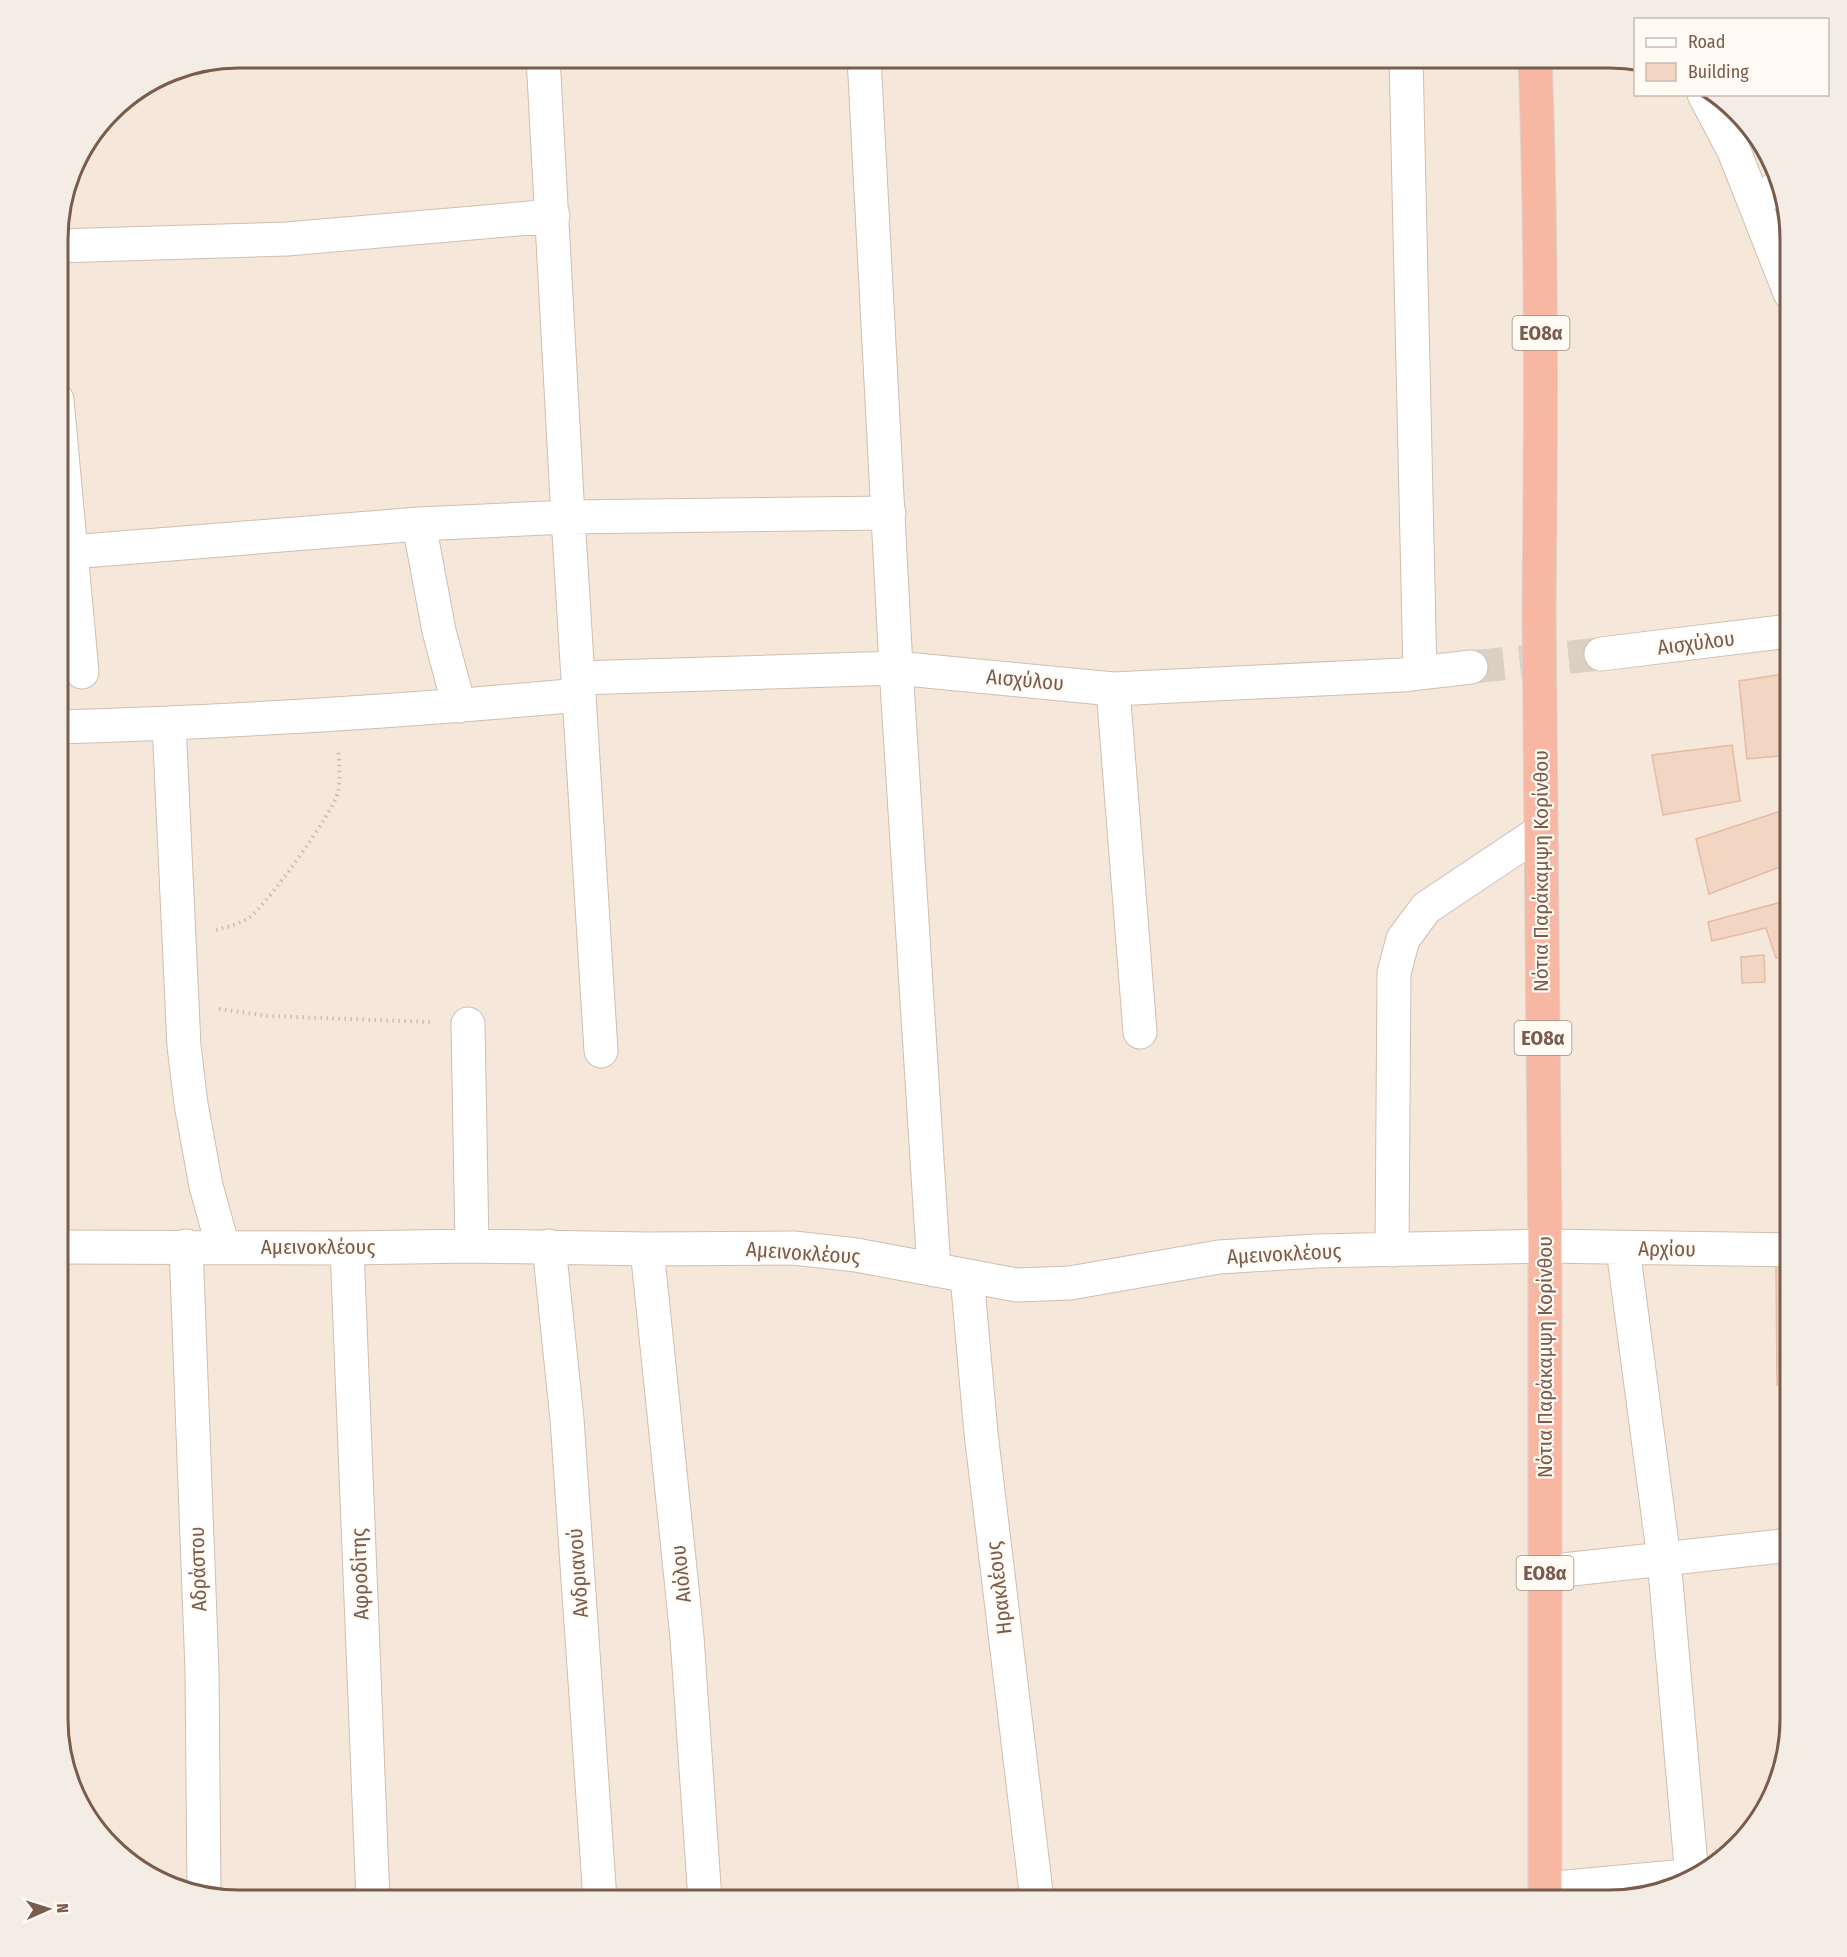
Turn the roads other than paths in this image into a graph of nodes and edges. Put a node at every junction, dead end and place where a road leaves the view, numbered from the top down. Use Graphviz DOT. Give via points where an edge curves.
graph roads {
  1 [pos="544,68"];
  2 [pos="865,68"];
  3 [pos="1406,68"];
  4 [pos="1535,68"];
  5 [pos="1706,98"];
  6 [pos="1767,194"];
  7 [pos="553,216"];
  8 [pos="68,246"];
  9 [pos="1779,246"];
  10 [pos="68,511"];
  11 [pos="889,513"];
  12 [pos="568,517"];
  13 [pos="418,524"];
  14 [pos="72,552"];
  15 [pos="1779,632"];
  16 [pos="1601,654"];
  17 [pos="1471,667"];
  18 [pos="896,668"];
  19 [pos="82,672"];
  20 [pos="1420,673"];
  21 [pos="579,686"];
  22 [pos="1113,689"];
  23 [pos="459,706"];
  24 [pos="169,723"];
  25 [pos="68,727"];
  26 [pos="1541,831"];
  27 [pos="468,1024"];
  28 [pos="1140,1032"];
  29 [pos="601,1051"];
  30 [pos="186,1246"];
  31 [pos="472,1246"];
  32 [pos="549,1246"];
  33 [pos="1545,1246"];
  34 [pos="68,1247"];
  35 [pos="223,1247"];
  36 [pos="347,1248"];
  37 [pos="1623,1248"];
  38 [pos="647,1249"];
  39 [pos="1392,1250"];
  40 [pos="1779,1250"];
  41 [pos="934,1270"];
  42 [pos="967,1276"];
  43 [pos="1779,1546"];
  44 [pos="1664,1559"];
  45 [pos="1545,1572"];
  46 [pos="1693,1867"];
  47 [pos="1665,1880"];
  48 [pos="204,1886"];
  49 [pos="373,1889"];
  50 [pos="599,1889"];
  51 [pos="704,1889"];
  52 [pos="1036,1889"];
  53 [pos="1545,1889"];
  54 [pos="1586,1889"];
  1 -- 7 [label="street"];
  2 -- 11 [label="street"];
  3 -- 20 [label="street"];
  4 -- 26 [label="highway, Νότια Παράκαμψη Κορίνθου / ΕΟ8α, bridge" via="1542,388"];
  5 -- 6 [label="street" via="1734,151"];
  6 -- 9 [label="street"];
  7 -- 8 [label="street" via="287,239"];
  7 -- 12 [label="street"];
  10 -- 14 [label="street"];
  11 -- 12 [label="street"];
  11 -- 18 [label="street"];
  12 -- 13 [label="street"];
  12 -- 21 [label="street"];
  13 -- 14 [label="street"];
  13 -- 23 [label="street" via="439,631"];
  14 -- 19 [label="street"];
  15 -- 16 [label="street, Αισχύλου"];
  17 -- 20 [label="street, Αισχύλου"];
  18 -- 21 [label="street, Αισχύλου"];
  18 -- 22 [label="street, Αισχύλου"];
  18 -- 41 [label="street"];
  20 -- 22 [label="street, Αισχύλου"];
  21 -- 23 [label="street, Αισχύλου"];
  21 -- 29 [label="street"];
  22 -- 28 [label="street"];
  23 -- 24 [label="street, Αισχύλου"];
  24 -- 25 [label="street, Αισχύλου"];
  24 -- 35 [label="street" via="184,1046 206,1186"];
  26 -- 33 [label="highway, Νότια Παράκαμψη Κορίνθου / ΕΟ8α"];
  26 -- 39 [label="street" via="1426,908 1402,939 1394,973"];
  27 -- 31 [label="street"];
  30 -- 34 [label="street, Αμεινοκλέους"];
  30 -- 35 [label="street, Αμεινοκλέους"];
  30 -- 48 [label="street, Αδράστου" via="202,1671"];
  31 -- 32 [label="street, Αμεινοκλέους"];
  31 -- 36 [label="street, Αμεινοκλέους"];
  32 -- 38 [label="street, Αμεινοκλέους"];
  32 -- 50 [label="street, Ανδριανού" via="567,1419"];
  33 -- 37 [label="street, Αρχίου"];
  33 -- 39 [label="street, Αμεινοκλέους"];
  33 -- 45 [label="highway, Νότια Παράκαμψη Κορίνθου / ΕΟ8α"];
  35 -- 36 [label="street, Αμεινοκλέους"];
  36 -- 49 [label="street, Αφροδίτης"];
  37 -- 40 [label="street, Αρχίου"];
  37 -- 44 [label="street"];
  38 -- 41 [label="street, Αμεινοκλέους" via="794,1248"];
  38 -- 51 [label="street, Αιόλου" via="687,1637"];
  39 -- 42 [label="street, Αμεινοκλέους" via="1220,1257 1070,1283 1017,1285"];
  41 -- 42 [label="street, Αμεινοκλέους"];
  42 -- 52 [label="street, Ηρακλέους" via="981,1433"];
  43 -- 44 [label="street"];
  44 -- 45 [label="street"];
  44 -- 46 [label="street"];
  45 -- 53 [label="highway, Νότια Παράκαμψη Κορίνθου / ΕΟ8α"];
  47 -- 54 [label="street"];
}
